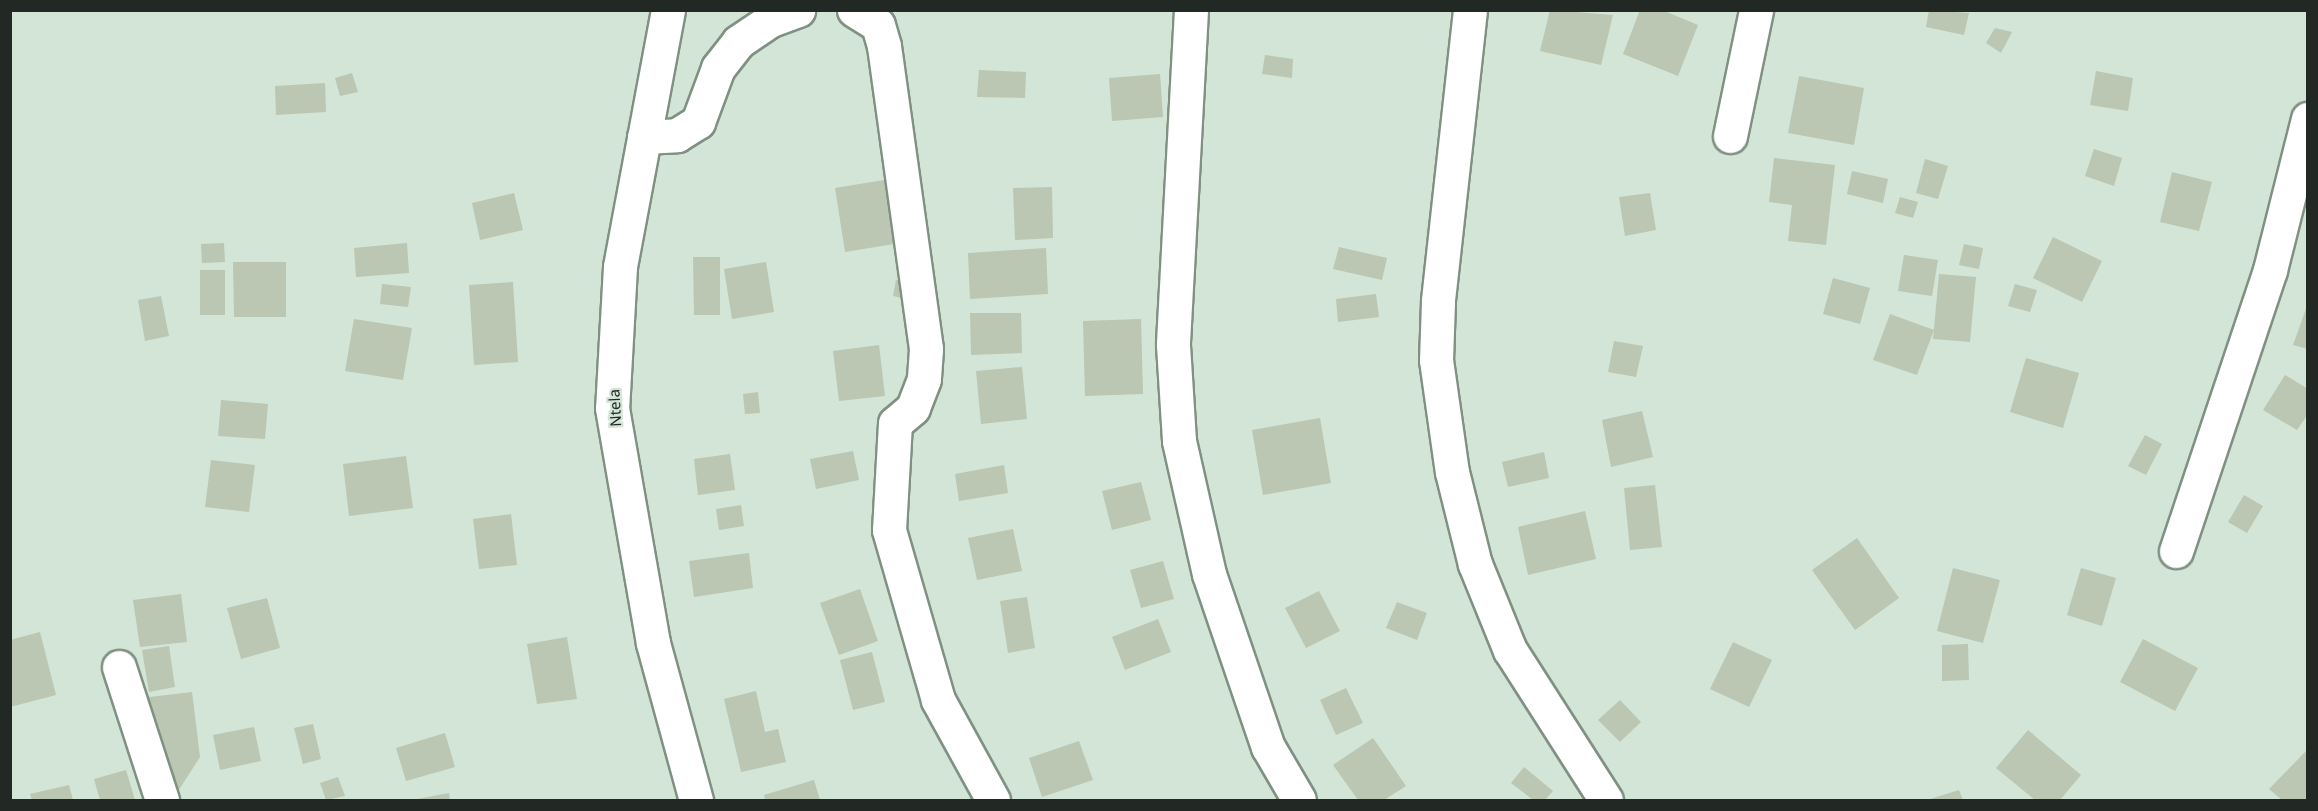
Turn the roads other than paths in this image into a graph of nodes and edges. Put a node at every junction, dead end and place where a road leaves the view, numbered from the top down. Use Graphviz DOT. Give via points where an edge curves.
graph roads {
  1 [pos="668,10"];
  2 [pos="798,10"];
  3 [pos="854,10"];
  4 [pos="1191,10"];
  5 [pos="1470,10"];
  6 [pos="1756,10"];
  7 [pos="2307,119"];
  8 [pos="1730,136"];
  9 [pos="644,138"];
  10 [pos="2176,551"];
  11 [pos="119,667"];
  12 [pos="162,801"];
  13 [pos="696,801"];
  14 [pos="993,801"];
  15 [pos="1299,801"];
  16 [pos="1606,801"];
  1 -- 9 [label="street, Ntela"];
  2 -- 9 [label="street" via="771,20 738,42 718,68 698,122 676,135"];
  3 -- 14 [label="street" via="878,25 884,46 926,349 924,379 913,408 895,423 890,530 938,700"];
  4 -- 15 [label="street" via="1173,345 1179,441 1209,574 1268,747"];
  5 -- 16 [label="street" via="1438,300 1436,360 1452,472 1475,564 1510,650"];
  6 -- 8 [label="street"];
  7 -- 10 [label="street" via="2270,270"];
  9 -- 13 [label="street, Ntela" via="621,267 612,408 653,643"];
  11 -- 12 [label="street"];
}
